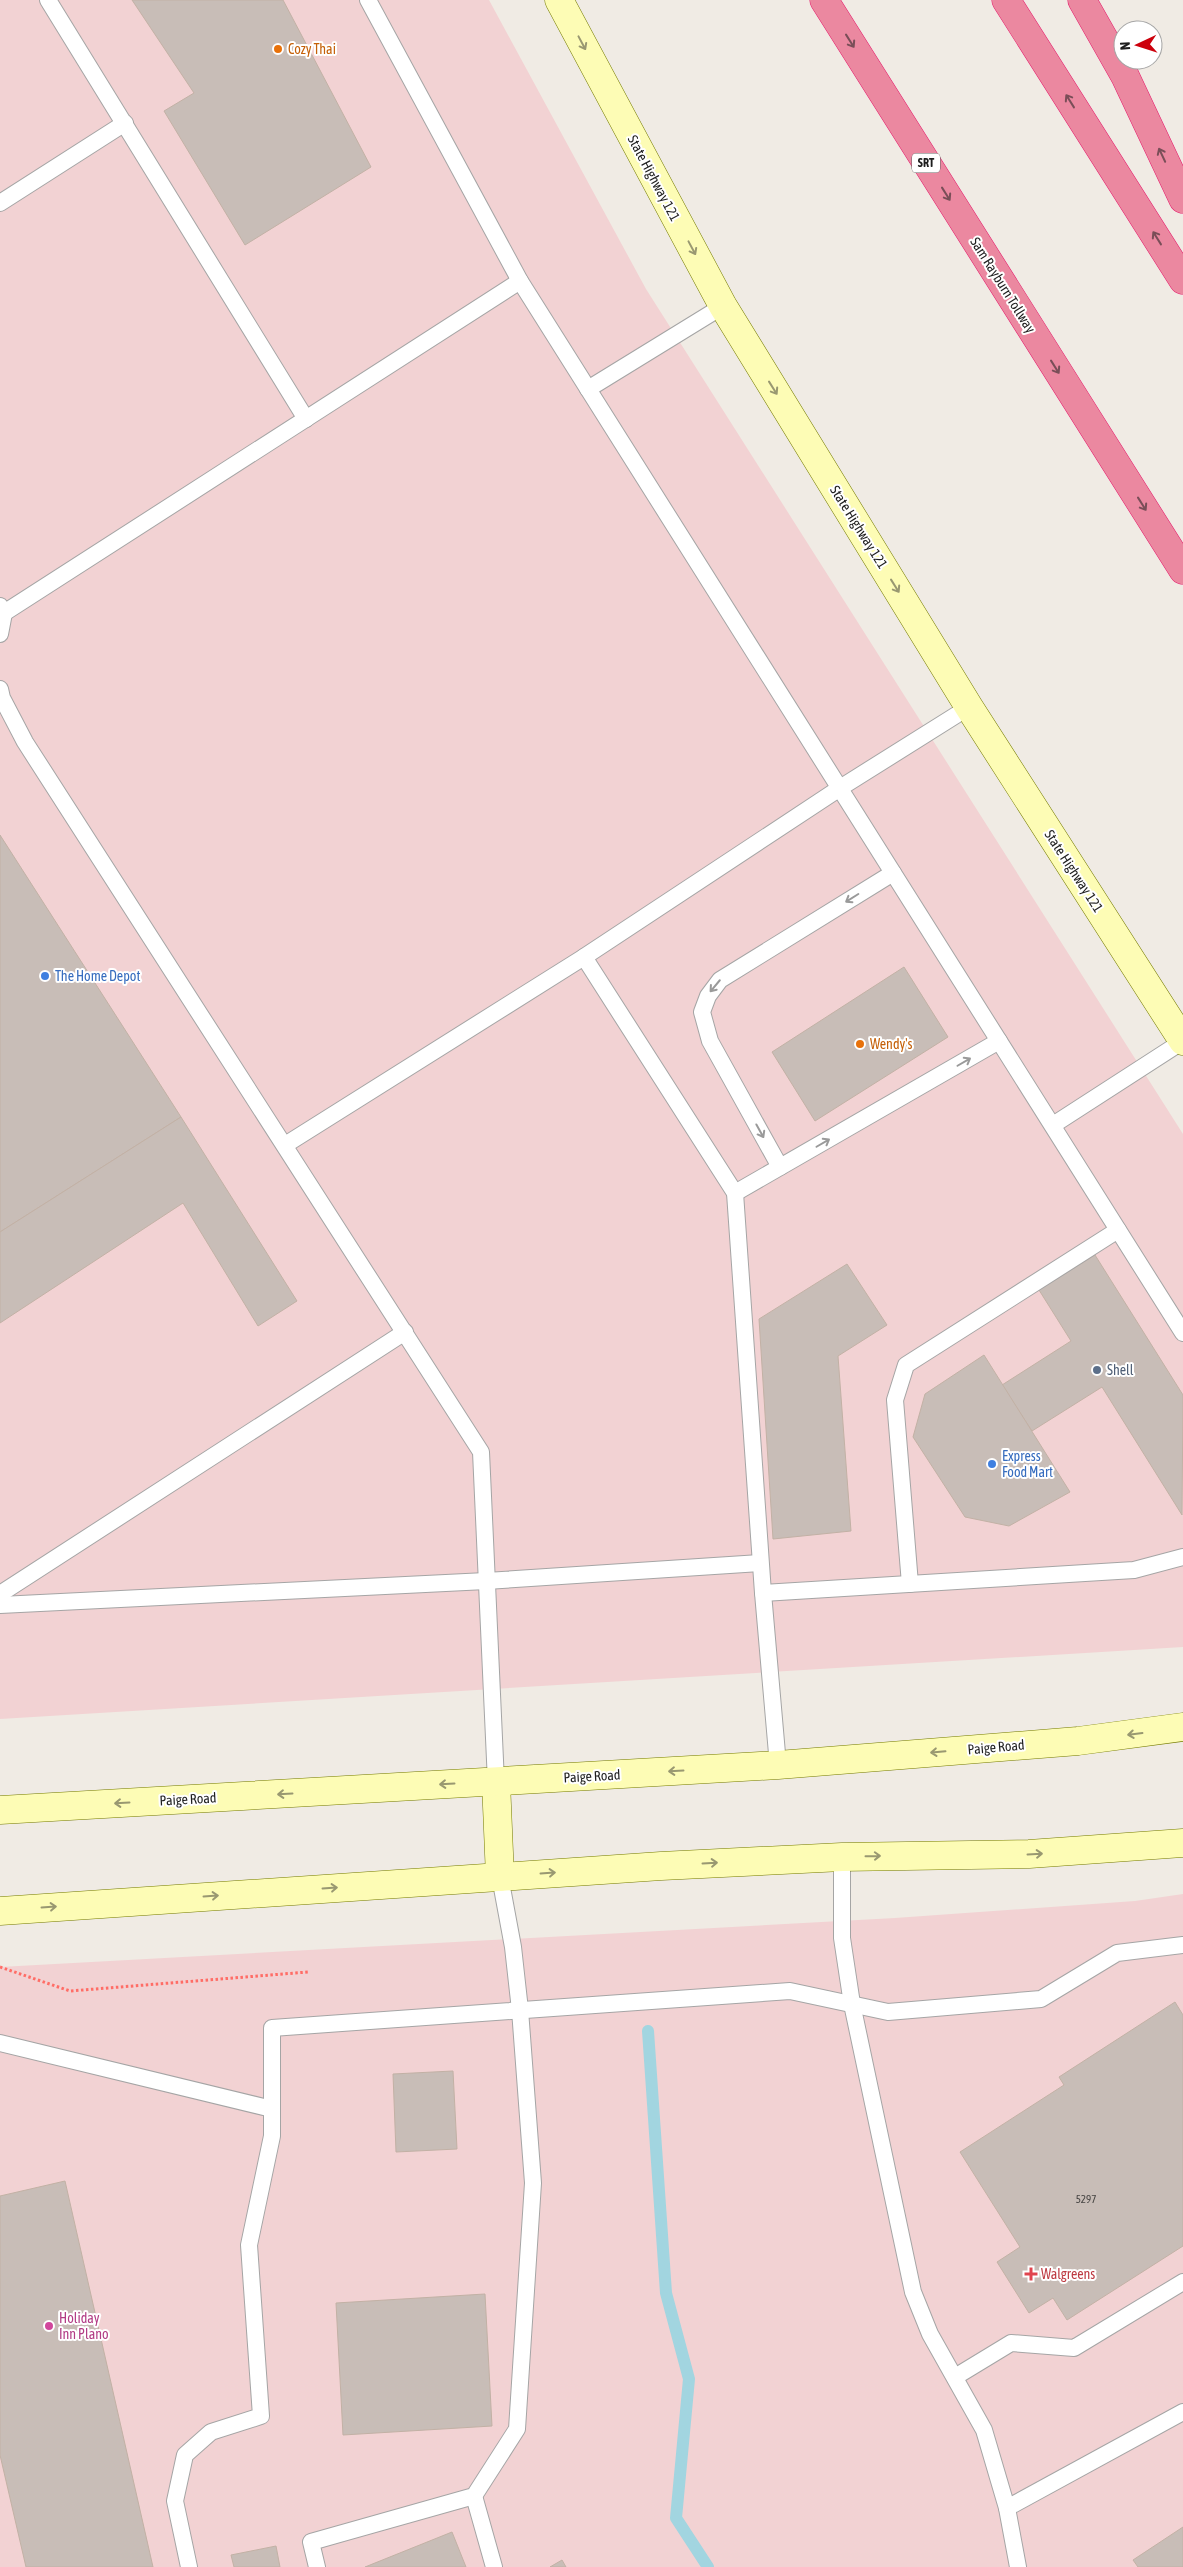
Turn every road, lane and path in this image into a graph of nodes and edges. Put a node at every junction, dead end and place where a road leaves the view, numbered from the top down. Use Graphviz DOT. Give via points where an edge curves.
graph roads {
  1 [pos="48,0"];
  2 [pos="368,0"];
  3 [pos="559,0"];
  4 [pos="824,0"];
  5 [pos="1006,0"];
  6 [pos="1082,0"];
  7 [pos="125,123"];
  8 [pos="1183,199"];
  9 [pos="0,203"];
  10 [pos="520,280"];
  11 [pos="1183,280"];
  12 [pos="723,306"];
  13 [pos="588,388"];
  14 [pos="306,418"];
  15 [pos="1183,570"];
  16 [pos="2,609"];
  17 [pos="0,634"];
  18 [pos="0,689"];
  19 [pos="969,707"];
  20 [pos="840,788"];
  21 [pos="893,873"];
  22 [pos="584,957"];
  23 [pos="999,1041"];
  24 [pos="1183,1041"];
  25 [pos="1053,1125"];
  26 [pos="284,1145"];
  27 [pos="780,1167"];
  28 [pos="735,1193"];
  29 [pos="1118,1230"];
  30 [pos="405,1332"];
  31 [pos="1183,1332"];
  32 [pos="1183,1557"];
  33 [pos="760,1563"];
  34 [pos="486,1581"];
  35 [pos="910,1584"];
  36 [pos="763,1593"];
  37 [pos="0,1594"];
  38 [pos="0,1605"];
  39 [pos="1183,1727"];
  40 [pos="778,1765"];
  41 [pos="496,1782"];
  42 [pos="0,1810"];
  43 [pos="1183,1843"];
  44 [pos="842,1857"];
  45 [pos="500,1877"];
  46 [pos="0,1911"];
  47 [pos="1183,1945"];
  48 [pos="0,1967"];
  49 [pos="308,1972"];
  50 [pos="852,2004"];
  51 [pos="520,2010"];
  52 [pos="0,2043"];
  53 [pos="272,2109"];
  54 [pos="1183,2282"];
  55 [pos="955,2377"];
  56 [pos="1183,2412"];
  57 [pos="474,2496"];
  58 [pos="1007,2508"];
  59 [pos="188,2567"];
  60 [pos="317,2567"];
  61 [pos="494,2567"];
  62 [pos="1018,2567"];
  1 -- 7 [label="lane"];
  2 -- 10 [label="lane"];
  3 -- 12 [label="main road, State Highway 121, one-way"];
  4 -- 15 [label="highway, Sam Rayburn Tollway / SRT, one-way"];
  11 -- 5 [label="highway, one-way"];
  8 -- 6 [label="highway, one-way" via="1125,76"];
  7 -- 9 [label="lane"];
  7 -- 14 [label="lane"];
  10 -- 13 [label="lane"];
  10 -- 14 [label="lane"];
  12 -- 13 [label="lane"];
  12 -- 19 [label="main road, State Highway 121, one-way"];
  13 -- 20 [label="lane"];
  14 -- 16 [label="lane"];
  16 -- 17 [label="lane"];
  18 -- 26 [label="lane" via="25,742"];
  19 -- 20 [label="lane"];
  19 -- 24 [label="main road, State Highway 121"];
  20 -- 21 [label="lane"];
  20 -- 22 [label="lane"];
  21 -- 23 [label="lane"];
  21 -- 27 [label="lane, one-way" via="720,980 708,996 702,1012 710,1041"];
  22 -- 26 [label="lane"];
  22 -- 28 [label="lane"];
  23 -- 25 [label="lane"];
  27 -- 23 [label="lane, one-way"];
  24 -- 25 [label="lane"];
  25 -- 29 [label="lane"];
  26 -- 30 [label="lane"];
  27 -- 28 [label="lane"];
  28 -- 33 [label="lane"];
  29 -- 31 [label="lane"];
  29 -- 35 [label="lane" via="906,1365 895,1400"];
  30 -- 34 [label="lane" via="481,1452"];
  30 -- 37 [label="lane"];
  32 -- 35 [label="lane" via="1134,1570"];
  33 -- 34 [label="lane"];
  33 -- 36 [label="lane"];
  34 -- 38 [label="lane"];
  34 -- 41 [label="lane"];
  35 -- 36 [label="lane"];
  36 -- 40 [label="lane"];
  39 -- 40 [label="main road, Paige Road, one-way" via="1078,1741"];
  40 -- 41 [label="main road, Paige Road, one-way"];
  41 -- 42 [label="main road, Paige Road, one-way"];
  41 -- 45 [label="main road"];
  44 -- 43 [label="main road, one-way" via="1029,1854"];
  45 -- 44 [label="main road, one-way"];
  44 -- 50 [label="lane" via="842,1938"];
  46 -- 45 [label="main road, one-way"];
  45 -- 51 [label="lane"];
  47 -- 50 [label="lane" via="1117,1953 1040,1999 888,2012"];
  48 -- 49 [label="path" via="70,1991"];
  50 -- 51 [label="lane" via="790,1991"];
  50 -- 55 [label="lane" via="913,2292 930,2334"];
  51 -- 53 [label="lane" via="272,2028"];
  51 -- 57 [label="lane" via="532,2183 517,2429"];
  52 -- 53 [label="lane"];
  53 -- 59 [label="lane" via="272,2136 249,2245 261,2416 211,2432 185,2455 175,2501"];
  54 -- 55 [label="lane" via="1074,2348 1011,2343"];
  55 -- 58 [label="lane" via="984,2430"];
  56 -- 58 [label="lane"];
  57 -- 60 [label="lane" via="311,2542"];
  57 -- 61 [label="lane"];
  58 -- 62 [label="lane"];
}
